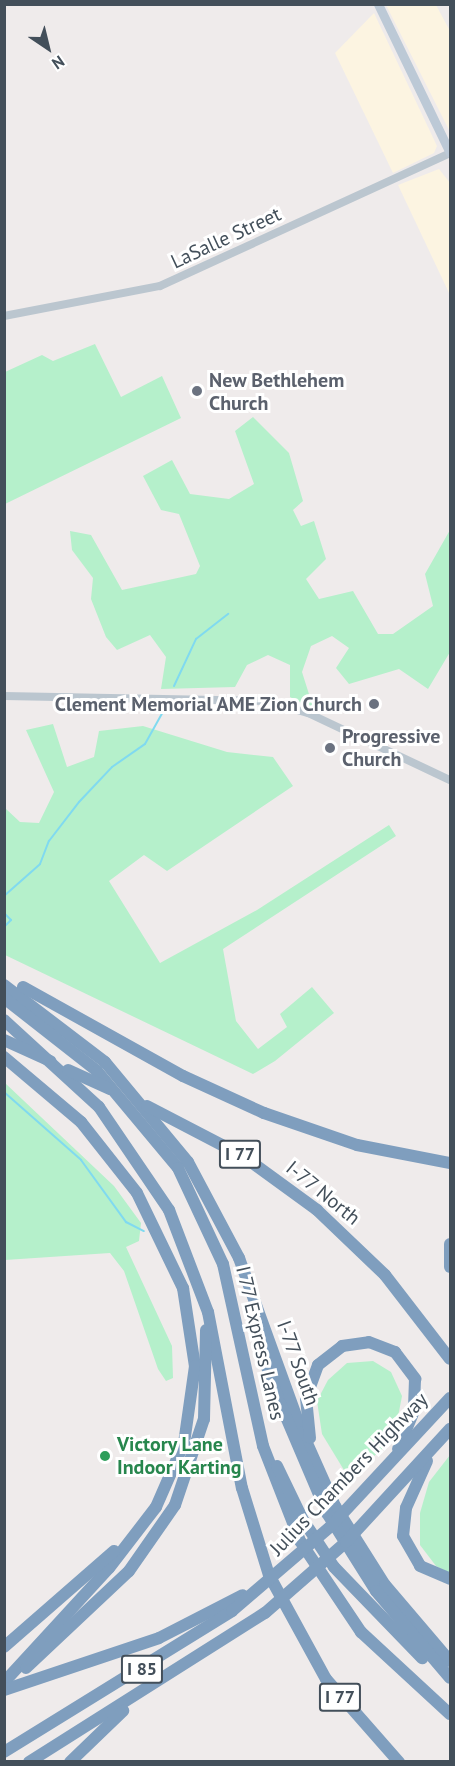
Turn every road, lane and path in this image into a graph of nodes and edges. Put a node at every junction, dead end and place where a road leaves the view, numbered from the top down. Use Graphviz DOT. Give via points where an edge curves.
graph roads {
  1 [pos="378,4"];
  2 [pos="450,153"];
  3 [pos="4,316"];
  4 [pos="4,696"];
  5 [pos="450,780"];
  6 [pos="4,983"];
  7 [pos="4,998"];
  8 [pos="4,1020"];
  9 [pos="4,1040"];
  10 [pos="4,1058"];
  11 [pos="450,1163"];
  12 [pos="450,1244"];
  13 [pos="450,1267"];
  14 [pos="194,1269"];
  15 [pos="264,1331"];
  16 [pos="450,1359"];
  17 [pos="450,1398"];
  18 [pos="450,1429"];
  19 [pos="436,1445"];
  20 [pos="312,1457"];
  21 [pos="392,1461"];
  22 [pos="169,1482"];
  23 [pos="324,1496"];
  24 [pos="298,1524"];
  25 [pos="362,1561"];
  26 [pos="273,1578"];
  27 [pos="450,1579"];
  28 [pos="4,1647"];
  29 [pos="450,1661"];
  30 [pos="450,1680"];
  31 [pos="4,1686"];
  32 [pos="147,1690"];
  33 [pos="450,1714"];
  34 [pos="4,1752"];
  35 [pos="29,1761"];
  36 [pos="70,1761"];
  37 [pos="399,1761"];
  1 -- 2 [label="main road"];
  2 -- 3 [label="street, LaSalle Street" via="166,284 118,298"];
  4 -- 5 [label="street" via="266,701 308,713"];
  6 -- 11 [label="highway" via="280,1120 357,1145"];
  6 -- 15 [label="highway, I-77 South / I 77" via="98,1056 177,1146 226,1229"];
  7 -- 24 [label="highway, I 77 Express Lanes" via="61,1039 154,1136 193,1194 218,1250 268,1462"];
  8 -- 14 [label="highway, I 77" via="99,1107 153,1183"];
  9 -- 16 [label="highway, I-77 North / I 77" via="190,1126 280,1182 370,1259"];
  10 -- 22 [label="highway" via="60,1101 111,1156 148,1211 178,1273 192,1328 195,1378 188,1430"];
  12 -- 13 [label="highway"];
  14 -- 31 [label="highway" via="208,1378 200,1436 181,1492 129,1571"];
  14 -- 37 [label="highway, I 77" via="262,1558 291,1623 337,1693"];
  15 -- 20 [label="highway, I-77 South / I 77"];
  15 -- 23 [label="highway" via="260,1348"];
  17 -- 21 [label="highway, Julius Chambers Highway / I 85"];
  18 -- 19 [label="highway, I 85"];
  19 -- 27 [label="highway" via="408,1500 403,1530 420,1566"];
  19 -- 32 [label="highway, I 85" via="306,1580 245,1628"];
  20 -- 21 [label="highway" via="306,1398 314,1372 336,1349 362,1342 395,1352 416,1385 414,1411"];
  20 -- 23 [label="highway, I-77 South / I 77"];
  21 -- 26 [label="highway, Julius Chambers Highway / I 85"];
  22 -- 28 [label="highway" via="107,1558"];
  22 -- 31 [label="highway" via="129,1544"];
  23 -- 25 [label="highway, I-77 South / I 77"];
  24 -- 30 [label="highway" via="343,1578"];
  24 -- 33 [label="highway, I 77 Express Lanes" via="329,1590 387,1660"];
  25 -- 29 [label="highway, I-77 South / I 77"];
  25 -- 30 [label="highway"];
  26 -- 31 [label="highway" via="159,1638 36,1680"];
  26 -- 34 [label="highway, Julius Chambers Highway / I 85" via="205,1630"];
  32 -- 35 [label="highway, I 85"];
  32 -- 36 [label="highway"];
}
